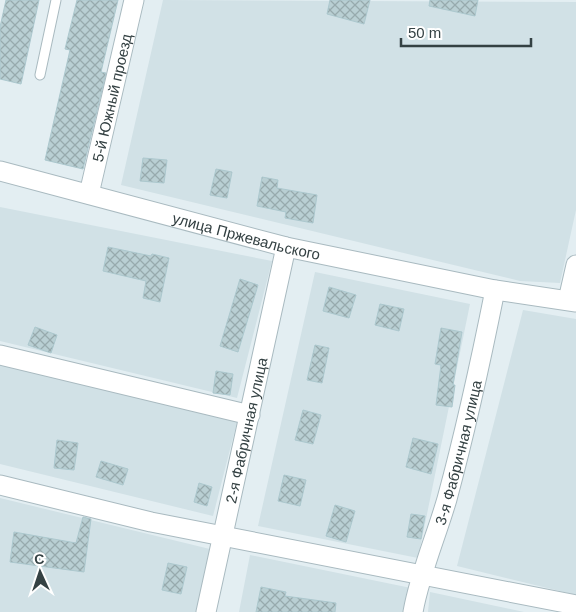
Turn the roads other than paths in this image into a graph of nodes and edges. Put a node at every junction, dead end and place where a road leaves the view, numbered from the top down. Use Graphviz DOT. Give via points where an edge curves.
graph roads {
  1 [pos="56,0"];
  2 [pos="134,0"];
  3 [pos="40,75"];
  4 [pos="0,172"];
  5 [pos="89,194"];
  6 [pos="286,247"];
  7 [pos="576,265"];
  8 [pos="495,290"];
  9 [pos="572,301"];
  10 [pos="0,355"];
  11 [pos="250,415"];
  12 [pos="0,485"];
  13 [pos="222,535"];
  14 [pos="422,575"];
  15 [pos="576,605"];
  16 [pos="206,612"];
  17 [pos="413,612"];
  1 -- 3 [label="lane"];
  2 -- 5 [label="street, 5-й Южный проезд"];
  4 -- 5 [label="street, улица Пржевальского"];
  5 -- 6 [label="street, улица Пржевальского"];
  6 -- 8 [label="street, улица Пржевальского"];
  6 -- 11 [label="street, 2-я Фабричная улица"];
  7 -- 9 [label="street"];
  8 -- 9 [label="street, улица Пржевальского"];
  8 -- 14 [label="street, 3-я Фабричная улица" via="470,410 441,519"];
  10 -- 11 [label="street"];
  11 -- 13 [label="street, 2-я Фабричная улица"];
  12 -- 13 [label="street" via="118,515"];
  13 -- 14 [label="street"];
  13 -- 16 [label="street, 2-я Фабричная улица"];
  14 -- 15 [label="street"];
  14 -- 17 [label="street, 3-я Фабричная улица"];
}
